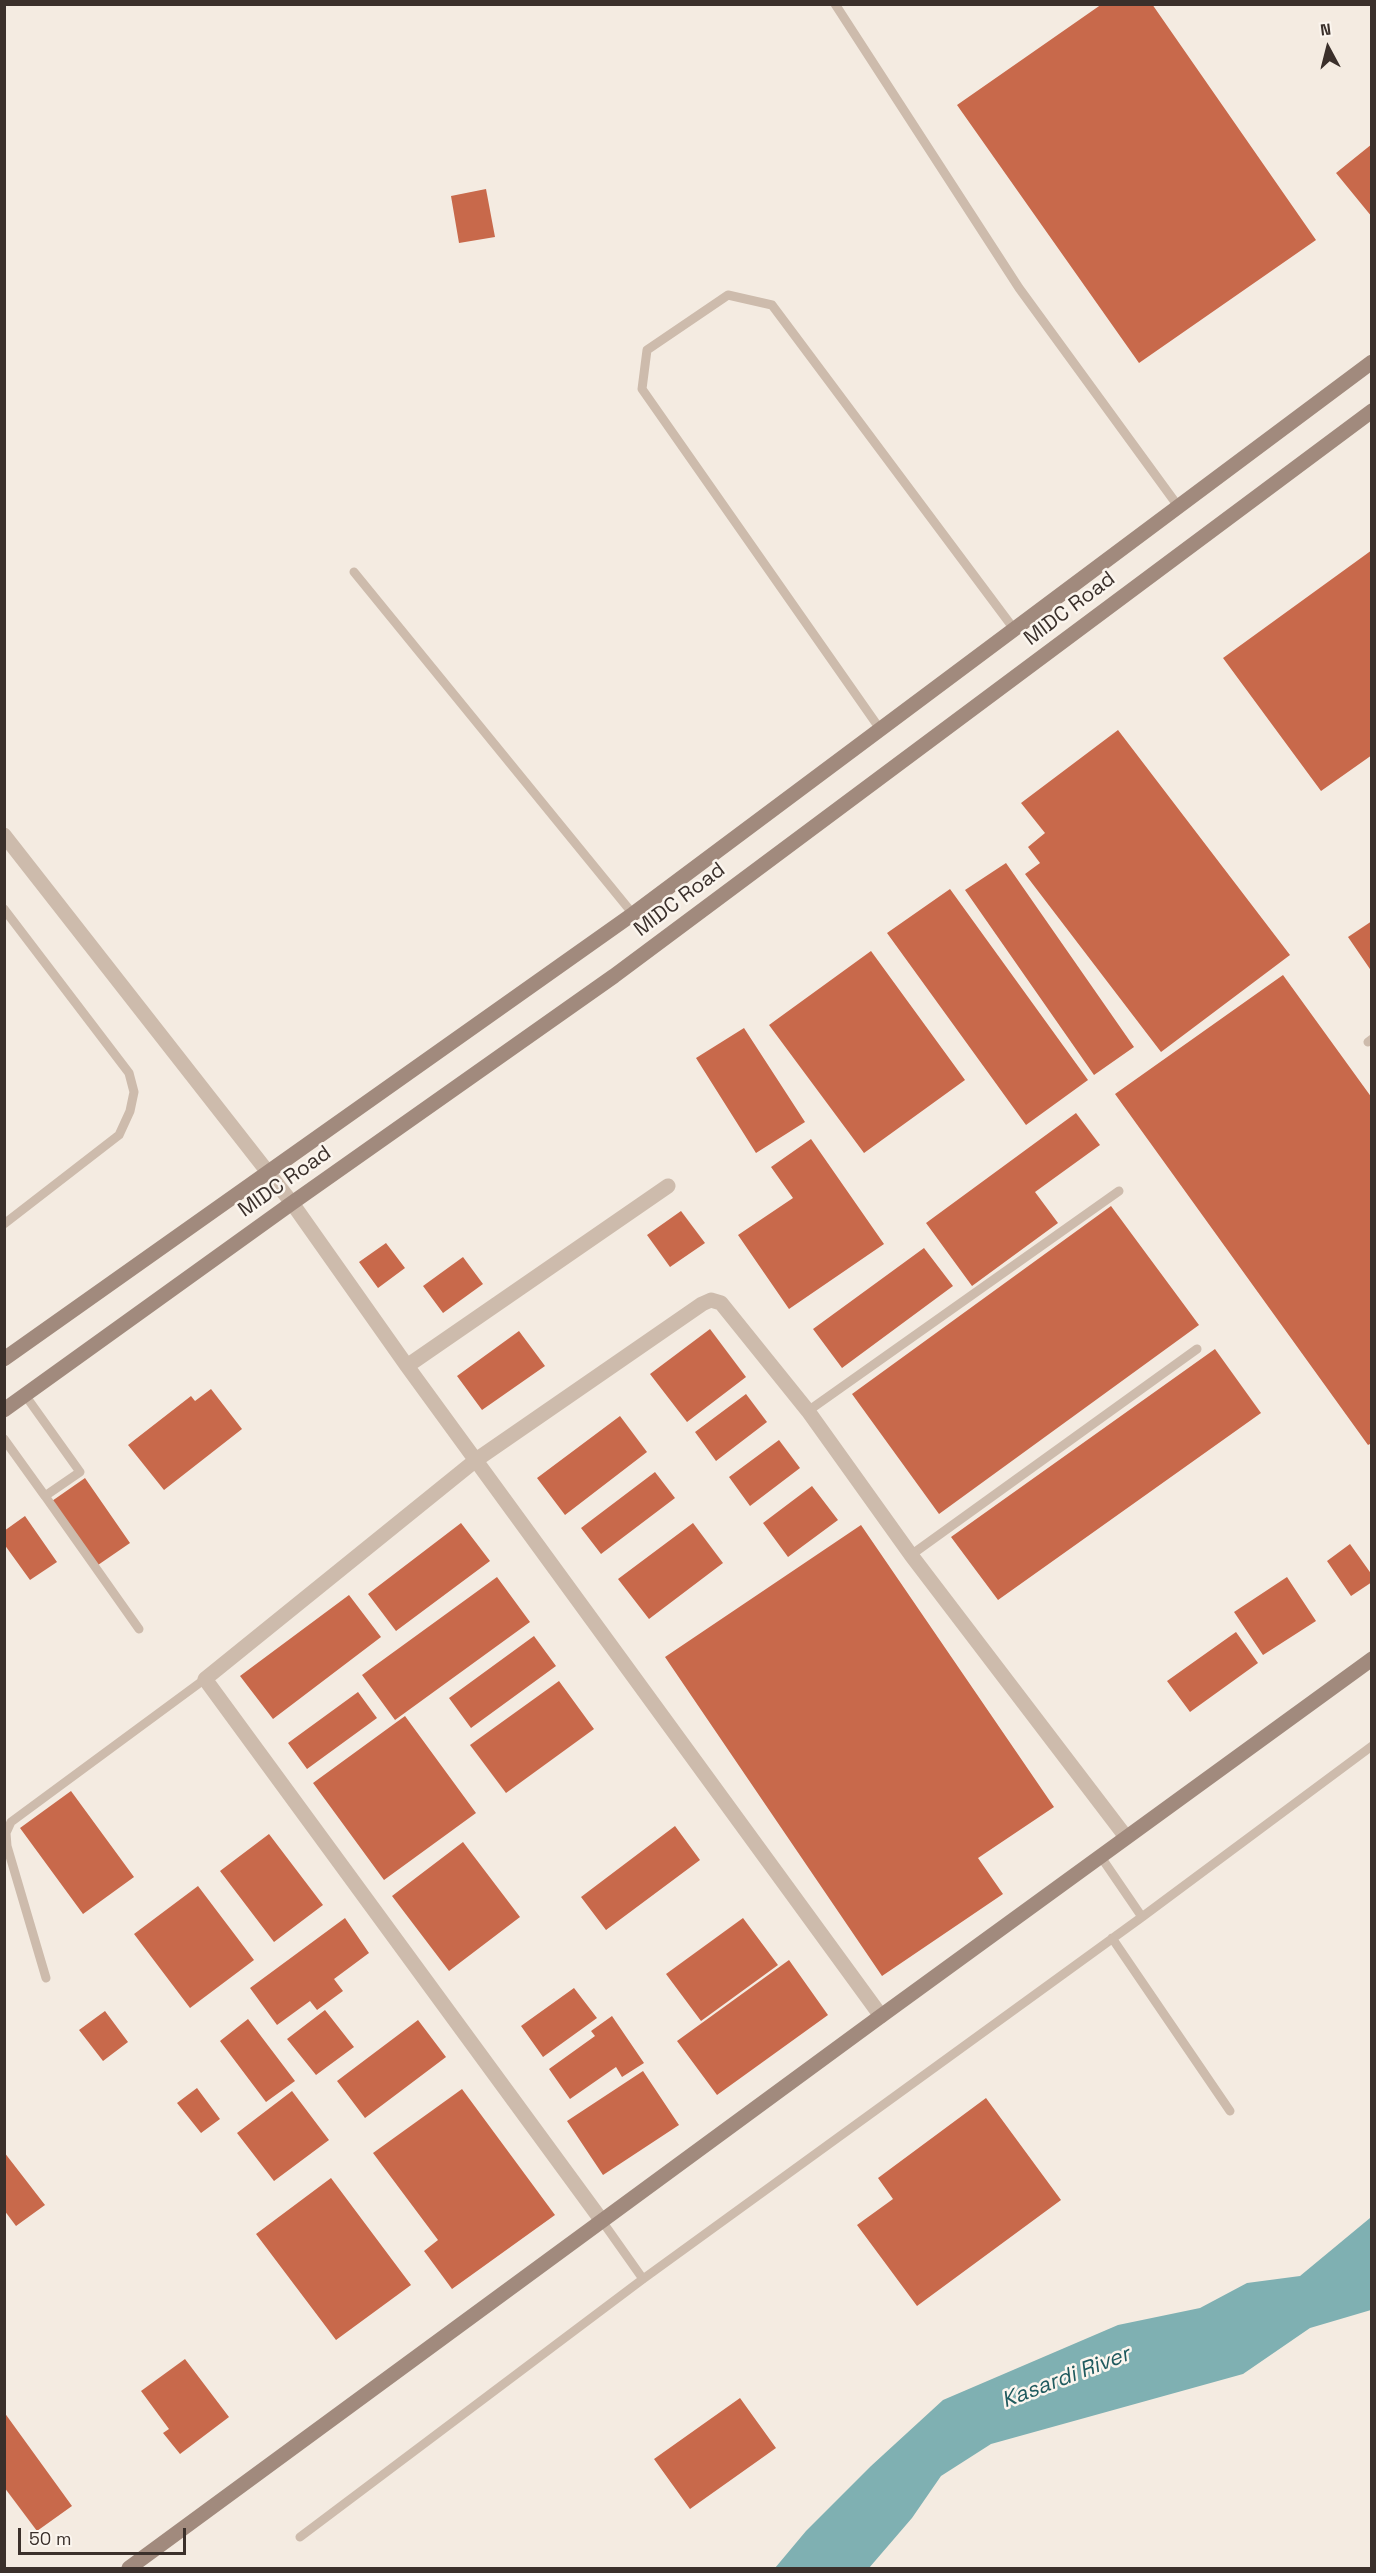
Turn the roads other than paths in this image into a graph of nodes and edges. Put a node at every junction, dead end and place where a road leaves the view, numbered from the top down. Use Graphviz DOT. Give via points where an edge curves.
graph roads {
  1 [pos="835,4"];
  2 [pos="1371,362"];
  3 [pos="1371,411"];
  4 [pos="1178,506"];
  5 [pos="354,572"];
  6 [pos="1014,629"];
  7 [pos="880,729"];
  8 [pos="4,835"];
  9 [pos="4,909"];
  10 [pos="633,914"];
  11 [pos="268,1173"];
  12 [pos="668,1186"];
  13 [pos="1119,1191"];
  14 [pos="292,1203"];
  15 [pos="4,1224"];
  16 [pos="1197,1348"];
  17 [pos="4,1359"];
  18 [pos="407,1366"];
  19 [pos="25,1395"];
  20 [pos="4,1410"];
  21 [pos="808,1411"];
  22 [pos="4,1439"];
  23 [pos="476,1460"];
  24 [pos="45,1496"];
  25 [pos="911,1555"];
  26 [pos="139,1629"];
  27 [pos="1371,1659"];
  28 [pos="206,1679"];
  29 [pos="1371,1746"];
  30 [pos="1126,1837"];
  31 [pos="1101,1857"];
  32 [pos="1142,1917"];
  33 [pos="1112,1938"];
  34 [pos="46,1978"];
  35 [pos="881,2016"];
  36 [pos="1230,2111"];
  37 [pos="603,2221"];
  38 [pos="643,2279"];
  39 [pos="300,2537"];
  40 [pos="129,2568"];
  1 -- 4 [label="lane" via="1019,288"];
  2 -- 4 [label="main road, MIDC Road"];
  3 -- 14 [label="main road, MIDC Road" via="614,976"];
  4 -- 6 [label="main road, MIDC Road"];
  5 -- 10 [label="lane"];
  6 -- 7 [label="main road, MIDC Road"];
  6 -- 7 [label="lane" via="772,305 728,295 647,350 642,389"];
  7 -- 10 [label="main road, MIDC Road"];
  8 -- 11 [label="street"];
  9 -- 15 [label="lane" via="129,1073 134,1092 119,1135"];
  10 -- 11 [label="main road, MIDC Road"];
  11 -- 14 [label="street"];
  11 -- 17 [label="main road, MIDC Road"];
  12 -- 18 [label="street"];
  13 -- 21 [label="lane"];
  14 -- 18 [label="street"];
  14 -- 19 [label="main road, MIDC Road"];
  16 -- 25 [label="lane"];
  18 -- 23 [label="street"];
  19 -- 20 [label="main road, MIDC Road"];
  19 -- 24 [label="lane" via="80,1472"];
  21 -- 23 [label="street" via="721,1303 711,1300"];
  21 -- 25 [label="street"];
  22 -- 24 [label="lane"];
  23 -- 28 [label="street"];
  23 -- 35 [label="street"];
  24 -- 26 [label="lane"];
  25 -- 30 [label="street"];
  27 -- 30 [label="main road"];
  28 -- 34 [label="lane" via="12,1822 6,1833"];
  28 -- 37 [label="street"];
  29 -- 32 [label="lane"];
  30 -- 31 [label="main road"];
  31 -- 32 [label="lane"];
  31 -- 35 [label="main road"];
  32 -- 33 [label="lane"];
  33 -- 36 [label="lane"];
  33 -- 38 [label="lane"];
  35 -- 37 [label="main road"];
  37 -- 38 [label="lane"];
  37 -- 40 [label="main road"];
  38 -- 39 [label="lane"];
}
